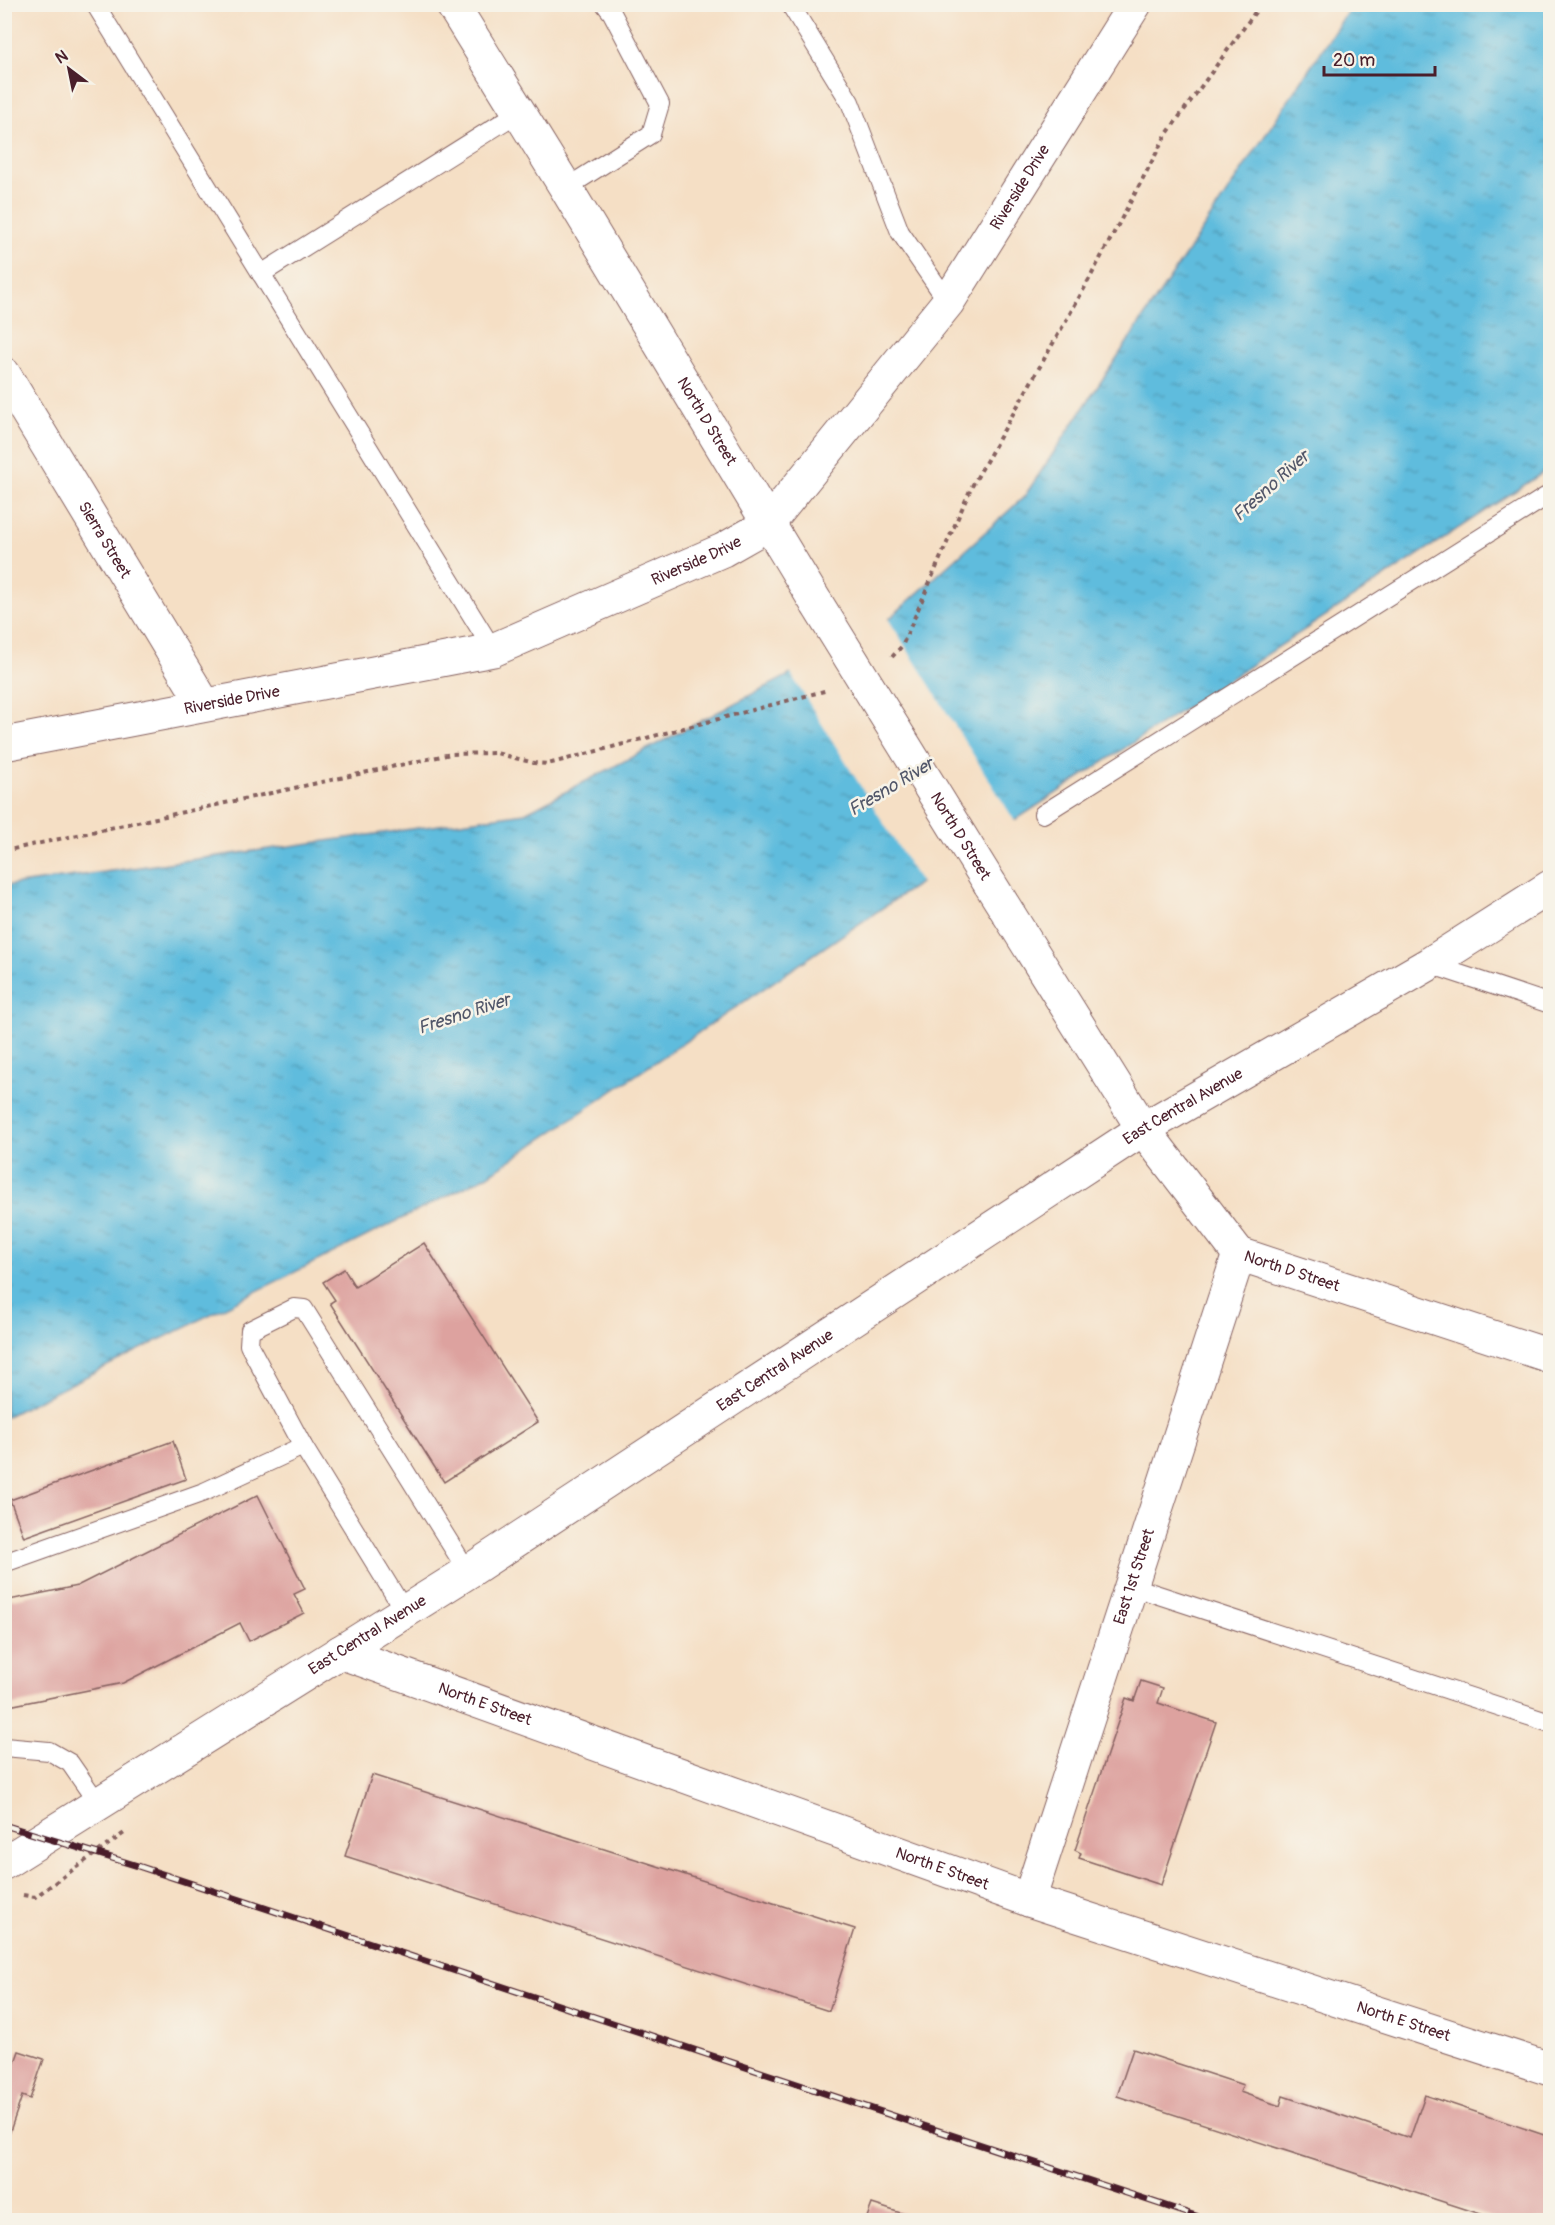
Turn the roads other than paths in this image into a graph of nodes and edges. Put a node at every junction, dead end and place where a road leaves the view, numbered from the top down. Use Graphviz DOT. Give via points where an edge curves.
graph roads {
  1 [pos="95,4"];
  2 [pos="452,4"];
  3 [pos="605,4"];
  4 [pos="790,4"];
  5 [pos="1135,4"];
  6 [pos="519,112"];
  7 [pos="566,188"];
  8 [pos="261,274"];
  9 [pos="948,302"];
  10 [pos="4,374"];
  11 [pos="1551,494"];
  12 [pos="767,525"];
  13 [pos="493,650"];
  14 [pos="204,704"];
  15 [pos="4,744"];
  16 [pos="1043,814"];
  17 [pos="1551,887"];
  18 [pos="1429,964"];
  19 [pos="1551,1004"];
  20 [pos="1143,1129"];
  21 [pos="1239,1254"];
  22 [pos="1551,1356"];
  23 [pos="303,1446"];
  24 [pos="4,1563"];
  25 [pos="468,1572"];
  26 [pos="1131,1586"];
  27 [pos="405,1612"];
  28 [pos="340,1652"];
  29 [pos="1551,1723"];
  30 [pos="4,1747"];
  31 [pos="99,1805"];
  32 [pos="4,1863"];
  33 [pos="1029,1900"];
  34 [pos="1551,2069"];
  1 -- 8 [label="lane"];
  2 -- 6 [label="street, North D Street"];
  3 -- 7 [label="lane" via="660,104 651,134"];
  4 -- 9 [label="lane" via="850,102 900,232"];
  5 -- 9 [label="street, Riverside Drive"];
  6 -- 7 [label="street, North D Street"];
  6 -- 8 [label="lane"];
  7 -- 12 [label="street, North D Street"];
  8 -- 13 [label="lane"];
  9 -- 12 [label="street, Riverside Drive"];
  10 -- 14 [label="street, Sierra Street"];
  11 -- 16 [label="lane"];
  12 -- 13 [label="street, Riverside Drive" via="723,550"];
  12 -- 20 [label="street, North D Street, bridge"];
  13 -- 14 [label="street, Riverside Drive"];
  14 -- 15 [label="street, Riverside Drive"];
  17 -- 18 [label="street, East Central Avenue"];
  18 -- 19 [label="lane"];
  18 -- 20 [label="street, East Central Avenue"];
  20 -- 21 [label="street, North D Street"];
  20 -- 25 [label="street, East Central Avenue"];
  21 -- 22 [label="street, North D Street"];
  21 -- 26 [label="street, East 1st Street"];
  23 -- 24 [label="lane" via="204,1492"];
  23 -- 25 [label="lane" via="249,1345 250,1330 294,1308 304,1309"];
  23 -- 27 [label="lane"];
  25 -- 27 [label="street, East Central Avenue"];
  26 -- 29 [label="lane"];
  26 -- 33 [label="street, East 1st Street"];
  27 -- 28 [label="street, East Central Avenue"];
  28 -- 31 [label="street, East Central Avenue"];
  28 -- 33 [label="street, North E Street"];
  30 -- 31 [label="lane" via="50,1751 70,1763"];
  31 -- 32 [label="street, East Central Avenue"];
  33 -- 34 [label="street, North E Street"];
}
